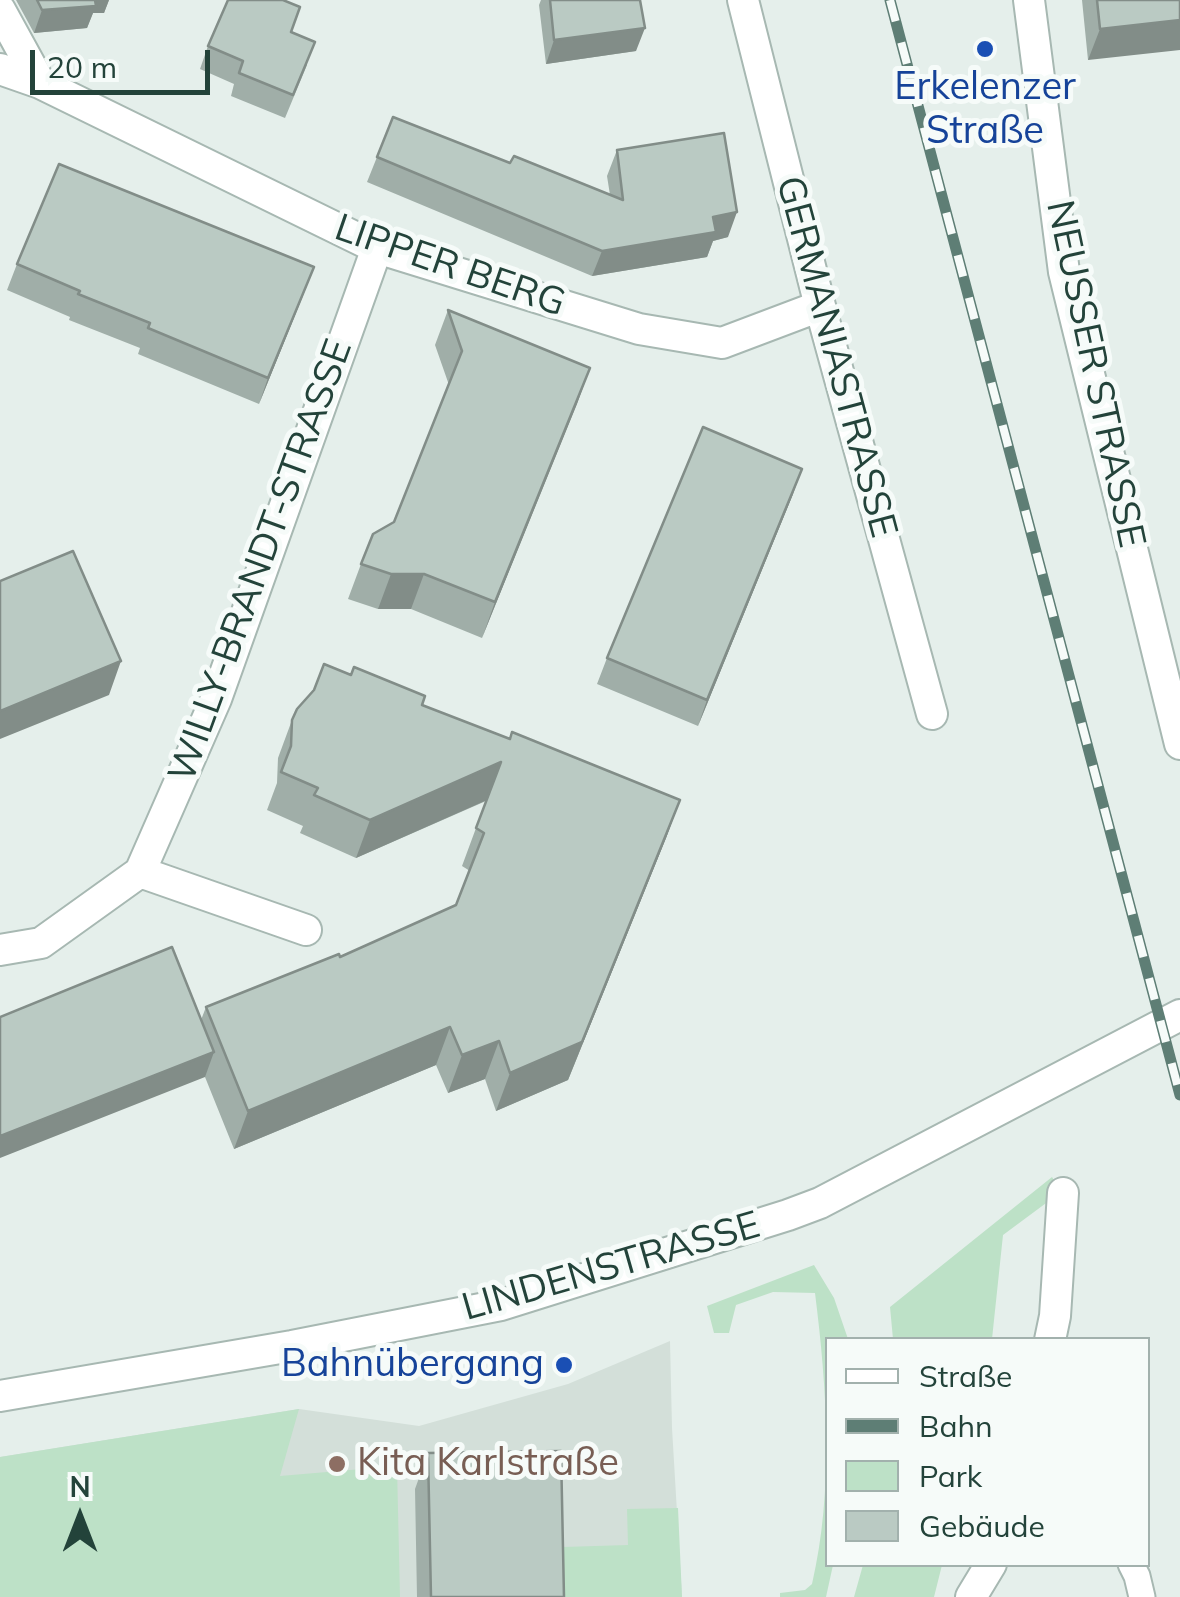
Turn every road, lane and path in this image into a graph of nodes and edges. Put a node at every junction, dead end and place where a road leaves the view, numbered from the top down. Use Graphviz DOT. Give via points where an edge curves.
graph roads {
  1 [pos="743,0"];
  2 [pos="1030,0"];
  3 [pos="0,10"];
  4 [pos="0,69"];
  5 [pos="40,83"];
  6 [pos="376,248"];
  7 [pos="820,306"];
  8 [pos="932,714"];
  9 [pos="1180,744"];
  10 [pos="140,872"];
  11 [pos="306,930"];
  12 [pos="0,950"];
  13 [pos="1180,1015"];
  14 [pos="1062,1193"];
  15 [pos="1051,1337"];
  16 [pos="0,1396"];
  17 [pos="989,1567"];
  18 [pos="1133,1567"];
  19 [pos="972,1597"];
  20 [pos="1142,1597"];
  1 -- 7 [label="street, GERMANIASTRASSE"];
  2 -- 9 [label="street, NEUSSER STRASSE" via="1064,272"];
  3 -- 5 [label="street"];
  4 -- 5 [label="street, LIPPER BERG"];
  5 -- 6 [label="street, LIPPER BERG"];
  6 -- 7 [label="street, LIPPER BERG" via="639,329 722,343"];
  6 -- 10 [label="street, WILLY-BRANDT-STRASSE" via="216,699"];
  7 -- 8 [label="street, GERMANIASTRASSE"];
  10 -- 11 [label="street"];
  10 -- 12 [label="street" via="42,943"];
  13 -- 16 [label="street, LINDENSTRASSE" via="788,1215 501,1306"];
  14 -- 15 [label="street"];
  17 -- 19 [label="street"];
  18 -- 20 [label="lane"];
}
